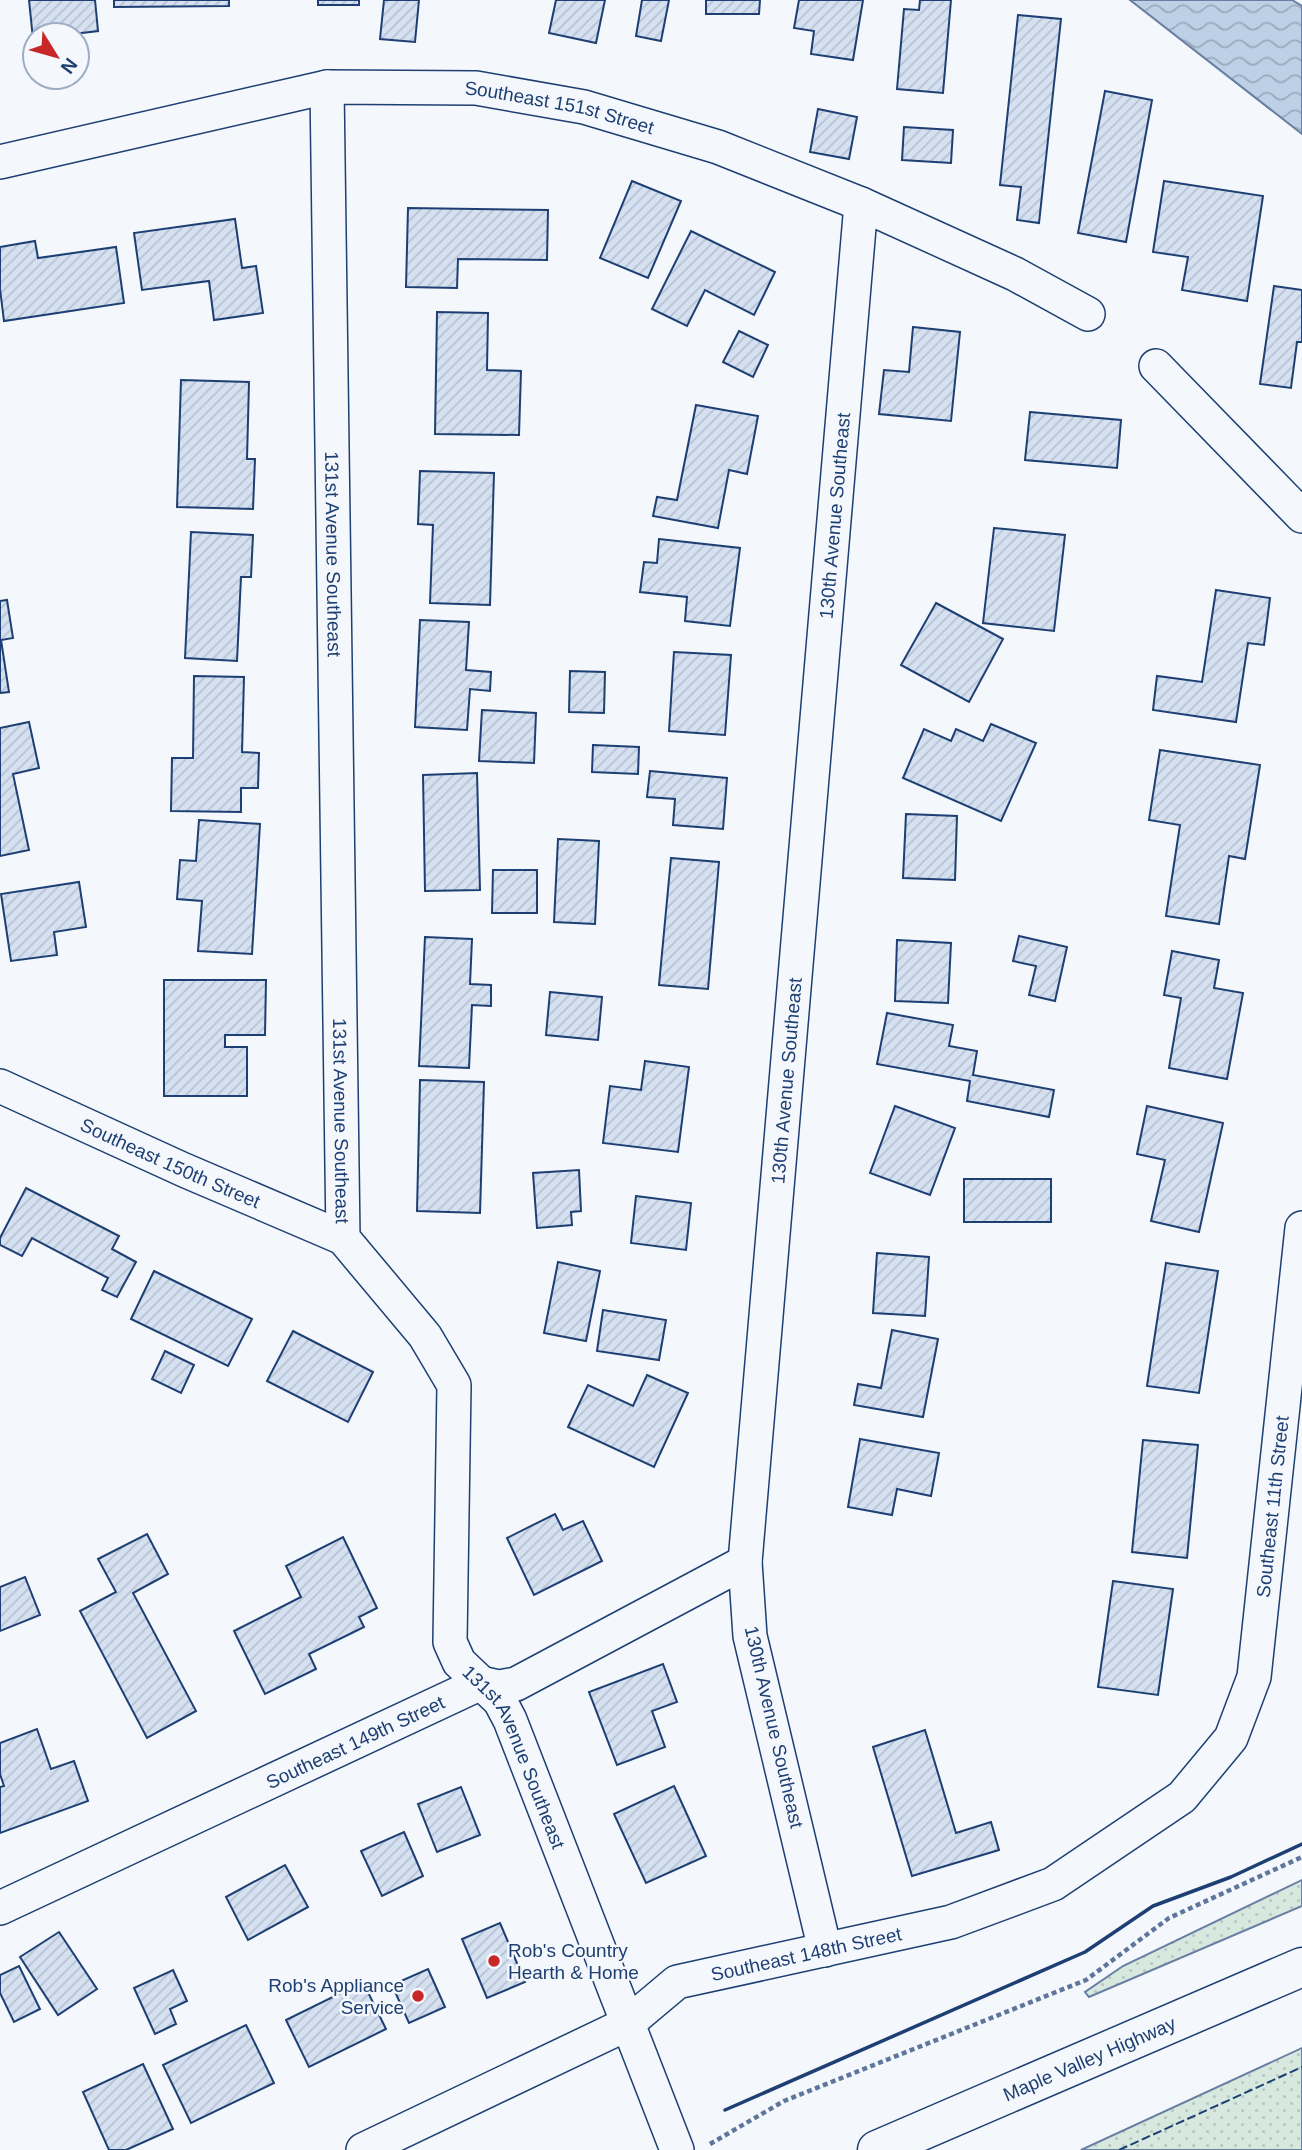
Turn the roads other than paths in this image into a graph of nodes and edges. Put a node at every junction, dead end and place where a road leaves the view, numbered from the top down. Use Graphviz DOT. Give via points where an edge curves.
graph roads {
  1 [pos="327,87"];
  2 [pos="0,162"];
  3 [pos="860,204"];
  4 [pos="1088,314"];
  5 [pos="1156,366"];
  6 [pos="1302,516"];
  7 [pos="0,1086"];
  8 [pos="1302,1227"];
  9 [pos="343,1238"];
  10 [pos="745,1562"];
  11 [pos="481,1683"];
  12 [pos="1230,1738"];
  13 [pos="0,1908"];
  14 [pos="825,1950"];
  15 [pos="1302,1967"];
  16 [pos="627,2024"];
  17 [pos="363,2150"];
  18 [pos="677,2150"];
  19 [pos="877,2150"];
  1 -- 2 [label="street, Southeast 151st Street"];
  1 -- 3 [label="street, Southeast 151st Street" via="476,88 584,107 718,147"];
  1 -- 9 [label="street, 131st Avenue Southeast"];
  3 -- 4 [label="street, Southeast 151st Street" via="1015,274"];
  3 -- 10 [label="street, 130th Avenue Southeast"];
  5 -- 6 [label="street"];
  7 -- 9 [label="street, Southeast 150th Street"];
  8 -- 12 [label="street, Southeast 11th Street" via="1254,1677"];
  9 -- 11 [label="street, 131st Avenue Southeast" via="425,1336 454,1385 450,1642 459,1662"];
  10 -- 11 [label="street, Southeast 149th Street" via="516,1684"];
  10 -- 14 [label="street, 130th Avenue Southeast" via="750,1636"];
  11 -- 13 [label="street, Southeast 149th Street"];
  11 -- 16 [label="street, 131st Avenue Southeast" via="510,1720"];
  12 -- 14 [label="street, Southeast 148th Street" via="1182,1797 1052,1884 951,1922"];
  14 -- 16 [label="street, Southeast 148th Street" via="677,1982"];
  15 -- 19 [label="main road, Maple Valley Highway"];
  16 -- 17 [label="street, Southeast 148th Street"];
  16 -- 18 [label="street, 131st Avenue Southeast"];
}
